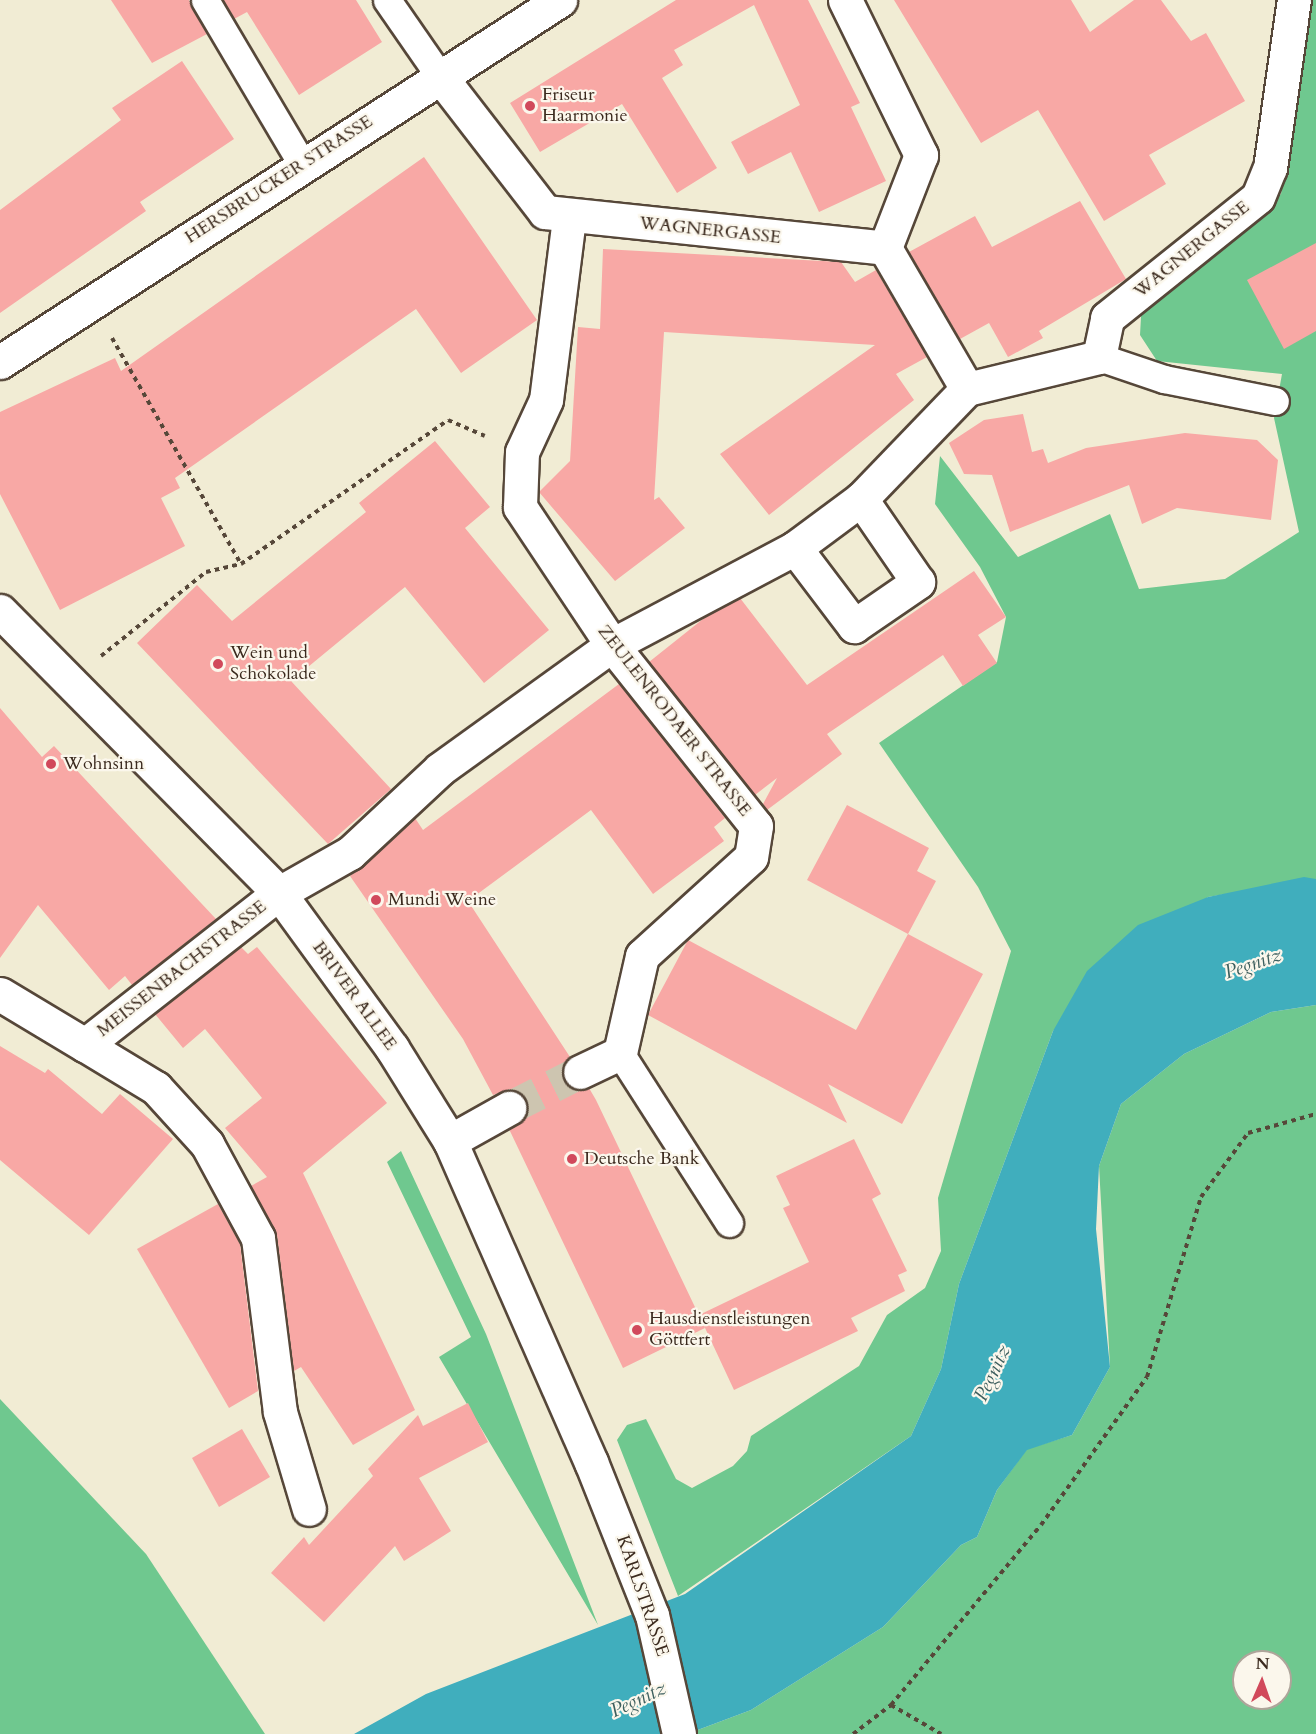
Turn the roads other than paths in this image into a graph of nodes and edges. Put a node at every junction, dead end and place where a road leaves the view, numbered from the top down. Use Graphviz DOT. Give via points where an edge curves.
graph roads {
  1 [pos="205,0"];
  2 [pos="387,0"];
  3 [pos="560,0"];
  4 [pos="845,0"];
  5 [pos="1294,0"];
  6 [pos="439,75"];
  7 [pos="303,166"];
  8 [pos="569,218"];
  9 [pos="885,248"];
  10 [pos="1099,357"];
  11 [pos="0,362"];
  12 [pos="967,389"];
  13 [pos="1275,401"];
  14 [pos="861,499"];
  15 [pos="795,548"];
  16 [pos="0,611"];
  17 [pos="612,645"];
  18 [pos="279,893"];
  19 [pos="0,994"];
  20 [pos="85,1045"];
  21 [pos="620,1053"];
  22 [pos="580,1072"];
  23 [pos="509,1108"];
  24 [pos="450,1141"];
  25 [pos="729,1222"];
  26 [pos="591,1461"];
  27 [pos="309,1509"];
  28 [pos="679,1734"];
  1 -- 7 [label="lane"];
  2 -- 6 [label="lane"];
  3 -- 6 [label="street, HERSBRUCKER STRASSE"];
  4 -- 9 [label="street" via="921,155"];
  5 -- 10 [label="street, WAGNERGASSE" via="1270,168 1258,197 1107,318"];
  6 -- 7 [label="street, HERSBRUCKER STRASSE"];
  6 -- 8 [label="street, WAGNERGASSE" via="545,212"];
  7 -- 11 [label="street, HERSBRUCKER STRASSE"];
  8 -- 9 [label="street, WAGNERGASSE"];
  8 -- 17 [label="street, ZEULENRODAER STRASSE" via="546,400 522,452 520,507"];
  9 -- 12 [label="street"];
  10 -- 12 [label="street"];
  10 -- 13 [label="lane" via="1164,379"];
  12 -- 14 [label="street, MEISSENBACHSTRASSE"];
  14 -- 15 [label="street, MEISSENBACHSTRASSE"];
  14 -- 15 [label="street" via="918,582 854,626"];
  15 -- 17 [label="street, MEISSENBACHSTRASSE"];
  16 -- 18 [label="street, BRIVER ALLEE"];
  17 -- 18 [label="street, MEISSENBACHSTRASSE" via="440,769 351,854"];
  17 -- 21 [label="street, ZEULENRODAER STRASSE" via="756,826 751,856 642,956"];
  18 -- 20 [label="street, MEISSENBACHSTRASSE"];
  18 -- 24 [label="street, BRIVER ALLEE" via="392,1048"];
  19 -- 20 [label="street, MEISSENBACHSTRASSE"];
  20 -- 27 [label="street, MEISSENBACHSTRASSE" via="156,1088 207,1144 258,1238 280,1412"];
  21 -- 22 [label="street"];
  21 -- 25 [label="lane"];
  23 -- 24 [label="street"];
  24 -- 26 [label="street, BRIVER ALLEE"];
  26 -- 28 [label="street, KARLSTRASSE" via="652,1615"];
}
